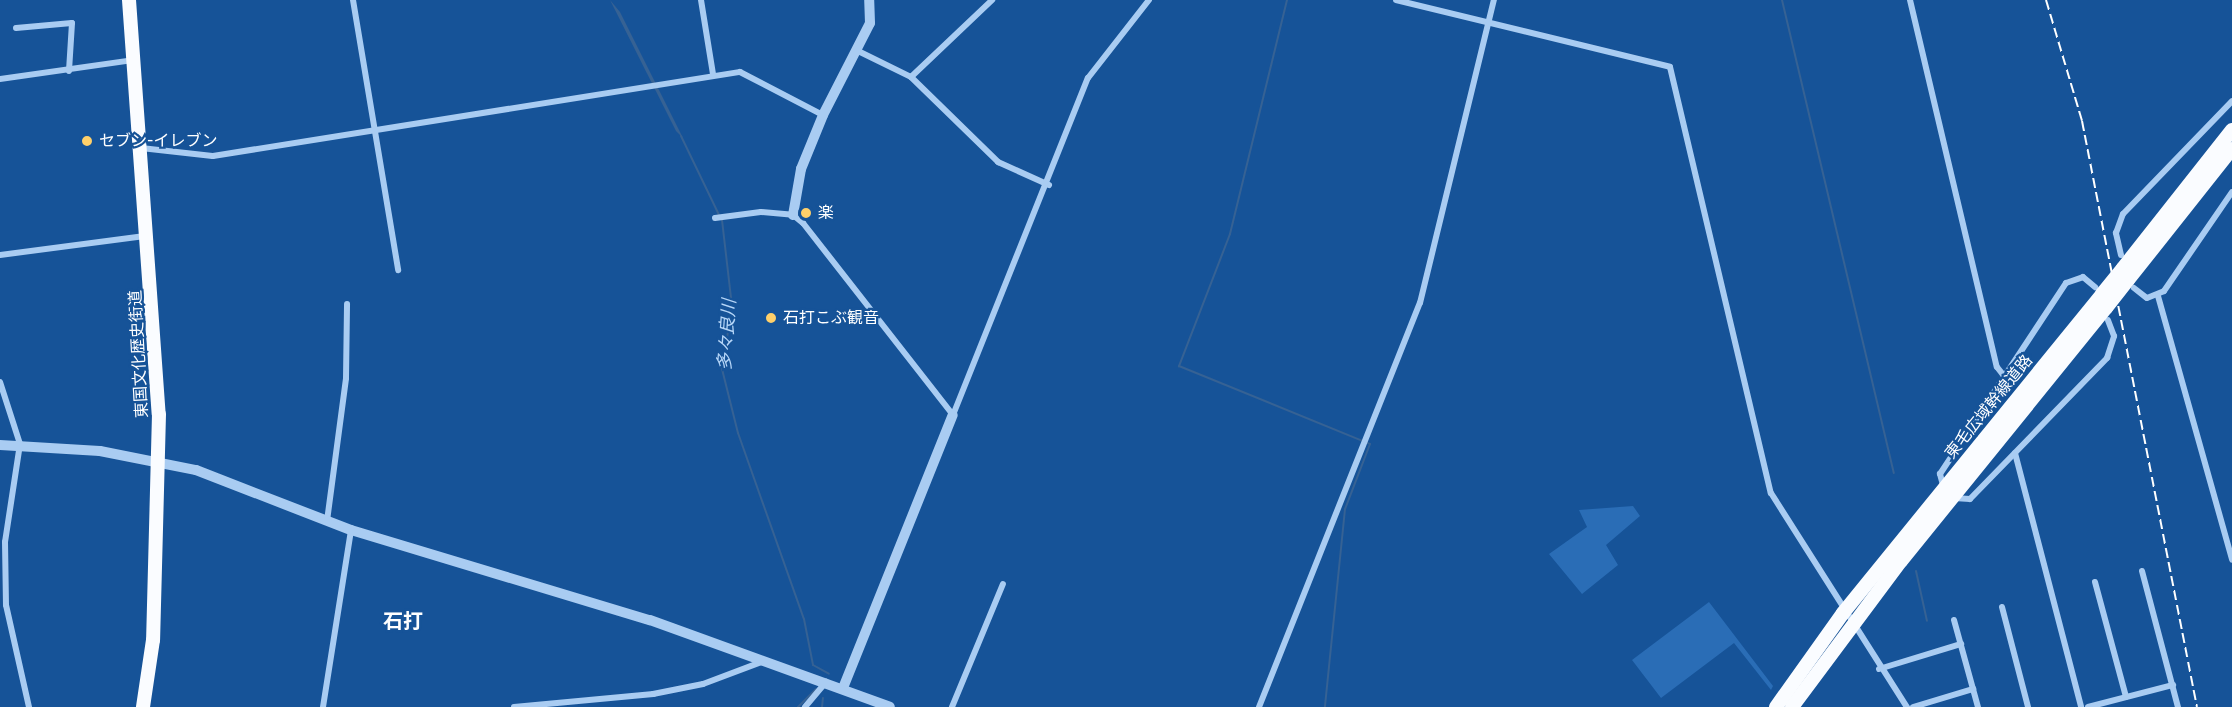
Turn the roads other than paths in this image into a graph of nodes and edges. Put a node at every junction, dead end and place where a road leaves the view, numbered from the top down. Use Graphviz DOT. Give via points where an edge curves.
graph roads {
  1 [pos="129,0"];
  2 [pos="353,0"];
  3 [pos="701,0"];
  4 [pos="869,0"];
  5 [pos="992,0"];
  6 [pos="1149,0"];
  7 [pos="1396,0"];
  8 [pos="1494,0"];
  9 [pos="1911,0"];
  10 [pos="1489,22"];
  11 [pos="16,28"];
  12 [pos="856,50"];
  13 [pos="134,60"];
  14 [pos="69,71"];
  15 [pos="713,74"];
  16 [pos="911,77"];
  17 [pos="0,79"];
  18 [pos="2232,101"];
  19 [pos="823,115"];
  20 [pos="374,129"];
  21 [pos="2232,130"];
  22 [pos="141,148"];
  23 [pos="2232,149"];
  24 [pos="1049,185"];
  25 [pos="2232,192"];
  26 [pos="793,215"];
  27 [pos="715,218"];
  28 [pos="148,236"];
  29 [pos="0,255"];
  30 [pos="398,270"];
  31 [pos="2126,273"];
  32 [pos="2158,296"];
  33 [pos="2103,302"];
  34 [pos="347,304"];
  35 [pos="2004,376"];
  36 [pos="0,382"];
  37 [pos="953,415"];
  38 [pos="20,444"];
  39 [pos="0,445"];
  40 [pos="2014,453"];
  41 [pos="160,462"];
  42 [pos="1949,493"];
  43 [pos="327,521"];
  44 [pos="351,530"];
  45 [pos="2230,543"];
  46 [pos="2232,560"];
  47 [pos="2142,570"];
  48 [pos="2096,582"];
  49 [pos="1003,584"];
  50 [pos="2001,607"];
  51 [pos="1843,613"];
  52 [pos="1954,620"];
  53 [pos="1851,626"];
  54 [pos="1961,644"];
  55 [pos="764,661"];
  56 [pos="1879,669"];
  57 [pos="826,682"];
  58 [pos="2173,685"];
  59 [pos="843,688"];
  60 [pos="1973,689"];
  61 [pos="2126,697"];
  62 [pos="29,707"];
  63 [pos="143,707"];
  64 [pos="323,707"];
  65 [pos="513,707"];
  66 [pos="805,707"];
  67 [pos="890,707"];
  68 [pos="952,707"];
  69 [pos="1259,707"];
  70 [pos="1776,707"];
  71 [pos="1792,707"];
  72 [pos="1907,707"];
  73 [pos="1913,707"];
  74 [pos="1978,707"];
  75 [pos="2028,707"];
  76 [pos="2081,707"];
  77 [pos="2088,707"];
  78 [pos="2178,707"];
  1 -- 13 [label="highway, 東国文化歴史街道"];
  2 -- 20 [label="street"];
  3 -- 15 [label="street"];
  4 -- 12 [label="street" via="873,16"];
  5 -- 16 [label="street"];
  6 -- 24 [label="street" via="1088,78"];
  7 -- 10 [label="street"];
  8 -- 10 [label="street"];
  9 -- 35 [label="street" via="1995,358"];
  10 -- 51 [label="street" via="1670,67 1765,476"];
  10 -- 69 [label="street" via="1420,303"];
  11 -- 14 [label="street" via="72,23"];
  12 -- 16 [label="street"];
  12 -- 19 [label="street"];
  13 -- 14 [label="street"];
  13 -- 22 [label="highway, 東国文化歴史街道"];
  14 -- 17 [label="street"];
  15 -- 19 [label="street" via="747,73"];
  15 -- 20 [label="street"];
  16 -- 24 [label="street" via="998,162"];
  18 -- 31 [label="street" via="2123,214 2116,233"];
  19 -- 26 [label="street" via="801,169"];
  20 -- 22 [label="street" via="213,156"];
  20 -- 30 [label="street"];
  21 -- 31 [label="highway, 東毛広域幹線道路"];
  22 -- 28 [label="highway, 東国文化歴史街道"];
  23 -- 31 [label="highway, 東毛広域幹線道路"];
  24 -- 37 [label="street"];
  25 -- 32 [label="street"];
  26 -- 27 [label="street" via="724,213"];
  26 -- 37 [label="street"];
  28 -- 29 [label="street"];
  28 -- 41 [label="highway, 東国文化歴史街道"];
  31 -- 32 [label="street" via="2147,298"];
  31 -- 33 [label="highway, 東毛広域幹線道路, bridge"];
  32 -- 45 [label="street"];
  33 -- 35 [label="street" via="2083,277 2068,281"];
  33 -- 40 [label="street" via="2114,336 2107,358"];
  33 -- 42 [label="highway, 東毛広域幹線道路"];
  34 -- 43 [label="street" via="346,378"];
  35 -- 42 [label="street" via="1940,474"];
  36 -- 38 [label="street"];
  37 -- 59 [label="street"];
  38 -- 39 [label="street"];
  38 -- 41 [label="street"];
  38 -- 62 [label="street" via="4,542 6,605"];
  40 -- 42 [label="street" via="1970,499"];
  40 -- 76 [label="street"];
  41 -- 43 [label="street" via="227,479"];
  41 -- 63 [label="highway, 東国文化歴史街道" via="153,640"];
  42 -- 51 [label="highway, 東毛広域幹線道路"];
  42 -- 53 [label="highway, 東毛広域幹線道路"];
  43 -- 44 [label="street"];
  44 -- 55 [label="street" via="650,620"];
  44 -- 64 [label="street"];
  45 -- 46 [label="street"];
  47 -- 58 [label="street"];
  48 -- 61 [label="street"];
  49 -- 68 [label="street"];
  50 -- 75 [label="street"];
  51 -- 53 [label="street"];
  51 -- 70 [label="highway, 東毛広域幹線道路"];
  52 -- 54 [label="street"];
  53 -- 56 [label="street"];
  53 -- 71 [label="highway, 東毛広域幹線道路"];
  54 -- 56 [label="street"];
  54 -- 60 [label="street"];
  55 -- 57 [label="street"];
  55 -- 65 [label="street" via="703,684 653,694"];
  56 -- 72 [label="street"];
  57 -- 59 [label="street"];
  57 -- 66 [label="street"];
  58 -- 61 [label="street"];
  58 -- 78 [label="street"];
  59 -- 67 [label="street"];
  60 -- 73 [label="street"];
  60 -- 74 [label="street"];
  61 -- 77 [label="street"];
}
